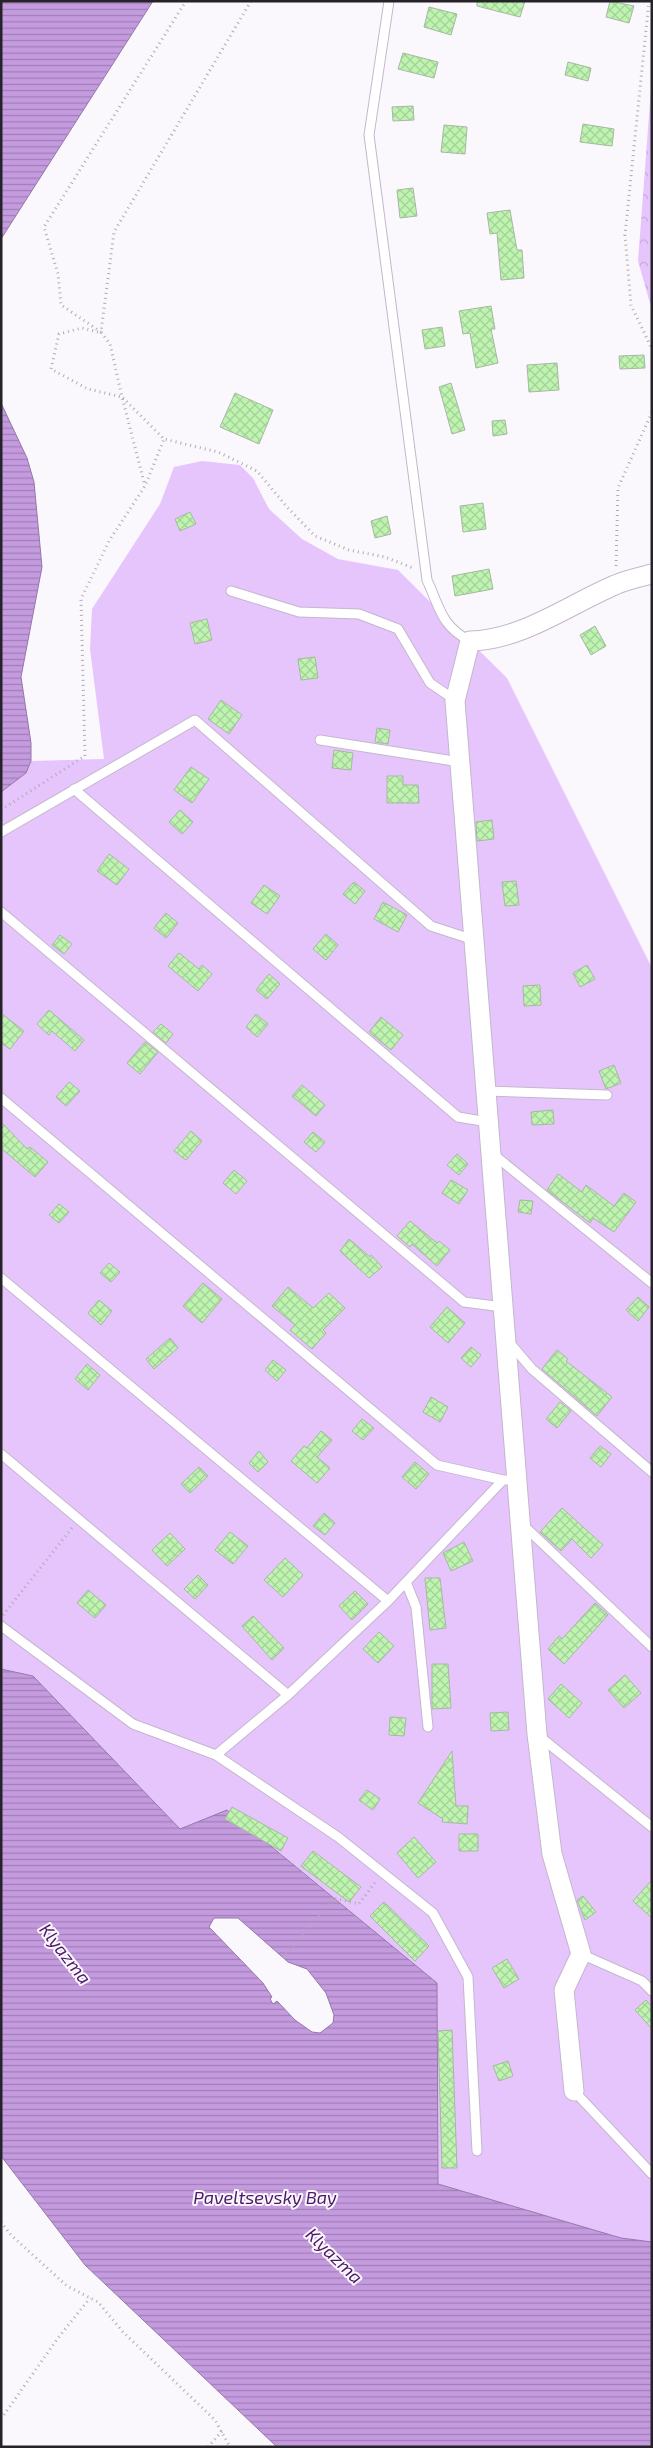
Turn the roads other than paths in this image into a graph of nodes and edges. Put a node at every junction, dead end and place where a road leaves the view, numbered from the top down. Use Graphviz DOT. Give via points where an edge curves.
graph roads {
  1 [pos="389,1"];
  2 [pos="652,574"];
  3 [pos="231,591"];
  4 [pos="470,641"];
  5 [pos="455,700"];
  6 [pos="320,740"];
  7 [pos="460,762"];
  8 [pos="74,789"];
  9 [pos="1,832"];
  10 [pos="1,912"];
  11 [pos="474,940"];
  12 [pos="486,1091"];
  13 [pos="607,1095"];
  14 [pos="1,1098"];
  15 [pos="488,1122"];
  16 [pos="491,1152"];
  17 [pos="1,1278"];
  18 [pos="652,1283"];
  19 [pos="503,1307"];
  20 [pos="505,1337"];
  21 [pos="1,1454"];
  22 [pos="652,1472"];
  23 [pos="510,1480"];
  24 [pos="521,1523"];
  25 [pos="406,1582"];
  26 [pos="388,1601"];
  27 [pos="1,1626"];
  28 [pos="652,1646"];
  29 [pos="288,1695"];
  30 [pos="428,1727"];
  31 [pos="537,1734"];
  32 [pos="216,1755"];
  33 [pos="652,1827"];
  34 [pos="581,1954"];
  35 [pos="652,1992"];
  36 [pos="574,2091"];
  37 [pos="477,2151"];
  38 [pos="652,2174"];
  1 -- 4 [label="lane" via="369,136 427,580 446,623 454,633"];
  2 -- 4 [label="street" via="616,584 492,641"];
  3 -- 5 [label="lane" via="299,612 359,614 398,629 430,683"];
  4 -- 5 [label="street"];
  5 -- 7 [label="street"];
  6 -- 7 [label="lane"];
  7 -- 11 [label="street"];
  8 -- 9 [label="lane"];
  8 -- 11 [label="lane" via="195,720 431,926"];
  8 -- 15 [label="lane" via="458,1117"];
  10 -- 19 [label="lane" via="464,1302"];
  11 -- 12 [label="street"];
  12 -- 13 [label="lane"];
  12 -- 15 [label="street"];
  14 -- 23 [label="lane" via="437,1465"];
  15 -- 16 [label="street"];
  16 -- 18 [label="lane"];
  16 -- 19 [label="street"];
  17 -- 26 [label="lane"];
  19 -- 20 [label="street"];
  20 -- 22 [label="lane" via="532,1369"];
  20 -- 23 [label="street"];
  21 -- 29 [label="lane"];
  23 -- 24 [label="street"];
  23 -- 25 [label="lane"];
  24 -- 28 [label="lane"];
  24 -- 31 [label="street"];
  25 -- 26 [label="lane"];
  25 -- 30 [label="lane" via="416,1607"];
  26 -- 29 [label="lane"];
  27 -- 32 [label="lane" via="133,1724"];
  29 -- 32 [label="lane"];
  31 -- 33 [label="lane"];
  31 -- 34 [label="street" via="552,1854"];
  32 -- 37 [label="lane" via="338,1837 434,1914 468,1977"];
  34 -- 35 [label="lane" via="642,1981"];
  34 -- 36 [label="street" via="564,1990"];
  36 -- 38 [label="lane"];
}
